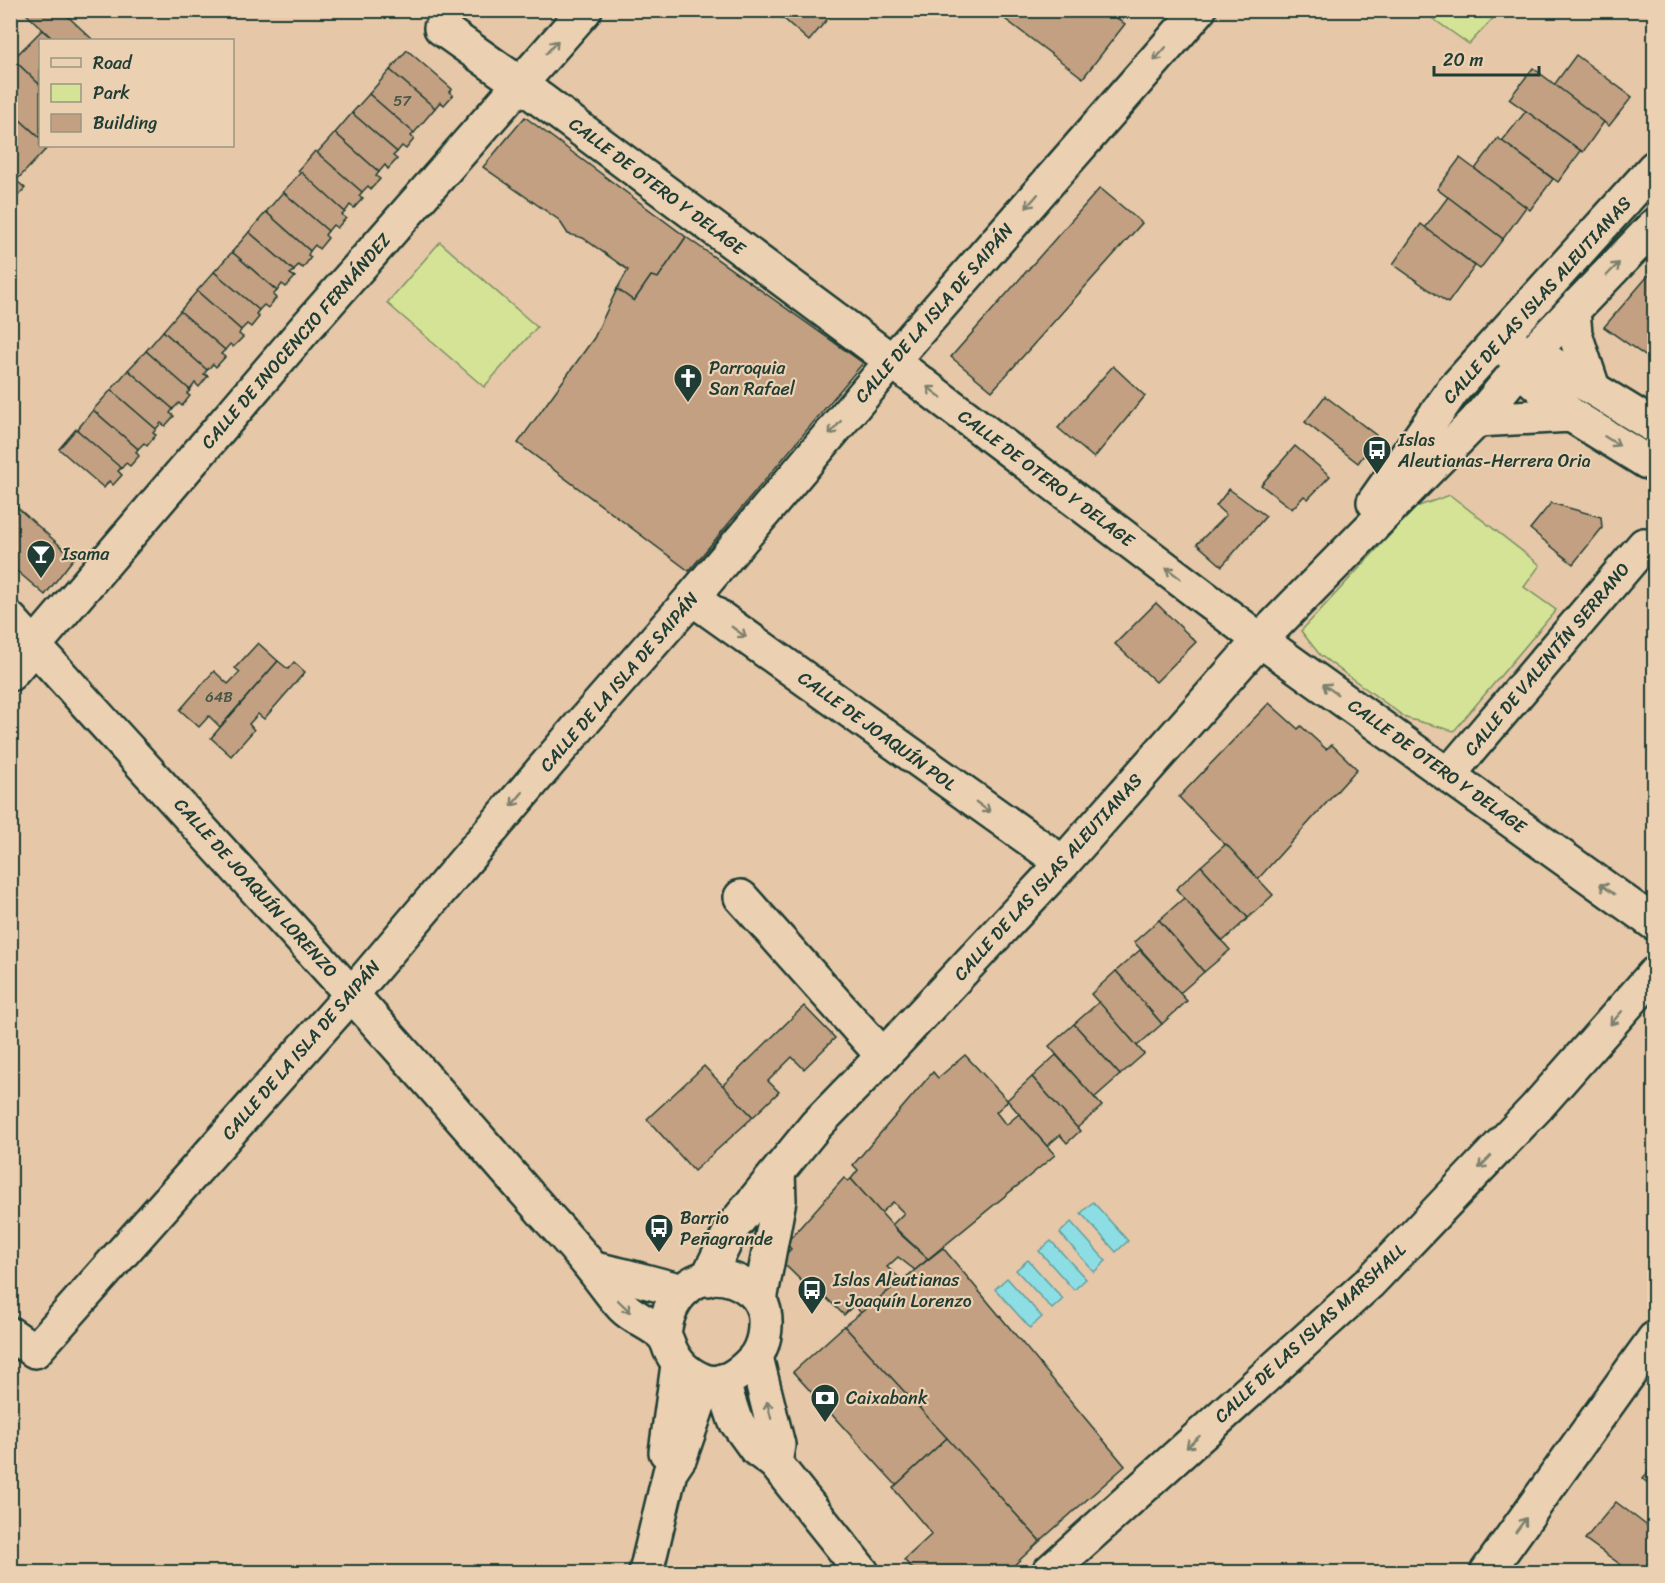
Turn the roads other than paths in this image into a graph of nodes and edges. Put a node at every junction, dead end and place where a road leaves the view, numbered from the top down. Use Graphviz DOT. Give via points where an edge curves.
graph roads {
  1 [pos="585,10"];
  2 [pos="1199,10"];
  3 [pos="441,28"];
  4 [pos="520,84"];
  5 [pos="1654,168"];
  6 [pos="1654,226"];
  7 [pos="1596,232"];
  8 [pos="1573,311"];
  9 [pos="1524,359"];
  10 [pos="892,361"];
  11 [pos="1480,361"];
  12 [pos="1593,388"];
  13 [pos="1571,415"];
  14 [pos="1477,420"];
  15 [pos="1654,426"];
  16 [pos="1654,464"];
  17 [pos="1644,545"];
  18 [pos="1317,581"];
  19 [pos="692,598"];
  20 [pos="10,619"];
  21 [pos="1260,640"];
  22 [pos="34,646"];
  23 [pos="10,674"];
  24 [pos="1449,774"];
  25 [pos="1063,863"];
  26 [pos="741,897"];
  27 [pos="1654,923"];
  28 [pos="1654,974"];
  29 [pos="352,994"];
  30 [pos="883,1056"];
  31 [pos="778,1173"];
  32 [pos="593,1269"];
  33 [pos="695,1285"];
  34 [pos="760,1300"];
  35 [pos="664,1335"];
  36 [pos="23,1343"];
  37 [pos="756,1357"];
  38 [pos="1649,1360"];
  39 [pos="678,1365"];
  40 [pos="714,1382"];
  41 [pos="775,1463"];
  42 [pos="670,1472"];
  43 [pos="646,1572"];
  44 [pos="862,1572"];
  45 [pos="1049,1572"];
  46 [pos="1487,1572"];
  4 -- 1 [label="street, CALLE DE INOCENCIO FERNÁNDEZ, one-way"];
  2 -- 10 [label="street, CALLE DE LA ISLA DE SAIPÁN, one-way"];
  3 -- 4 [label="street, CALLE DE OTERO Y DELAGE"];
  4 -- 10 [label="street, CALLE DE OTERO Y DELAGE"];
  4 -- 22 [label="street, CALLE DE INOCENCIO FERNÁNDEZ"];
  5 -- 7 [label="street, CALLE DE LAS ISLAS ALEUTIANAS"];
  8 -- 6 [label="street, CALLE DE LAS ISLAS ALEUTIANAS, one-way"];
  7 -- 9 [label="street" via="1591,257 1525,333"];
  7 -- 11 [label="street, CALLE DE LAS ISLAS ALEUTIANAS"];
  8 -- 9 [label="street, CALLE DE LAS ISLAS ALEUTIANAS"];
  8 -- 12 [label="street" via="1575,334"];
  9 -- 11 [label="street"];
  9 -- 12 [label="street"];
  9 -- 13 [label="street"];
  9 -- 14 [label="street, CALLE DE LAS ISLAS ALEUTIANAS"];
  10 -- 19 [label="street, CALLE DE LA ISLA DE SAIPÁN, one-way"];
  21 -- 10 [label="street, CALLE DE OTERO Y DELAGE, one-way"];
  11 -- 18 [label="street, CALLE DE LAS ISLAS ALEUTIANAS" via="1453,390"];
  12 -- 15 [label="street"];
  13 -- 14 [label="street"];
  13 -- 16 [label="street, one-way"];
  14 -- 18 [label="street, CALLE DE LAS ISLAS ALEUTIANAS"];
  17 -- 24 [label="street, CALLE DE VALENTÍN SERRANO"];
  18 -- 21 [label="street, CALLE DE LAS ISLAS ALEUTIANAS"];
  19 -- 25 [label="street, CALLE DE JOAQUÍN POL, one-way"];
  19 -- 29 [label="street, CALLE DE LA ISLA DE SAIPÁN, one-way"];
  20 -- 22 [label="street, CALLE DE JOAQUÍN LORENZO"];
  24 -- 21 [label="street, CALLE DE OTERO Y DELAGE, one-way"];
  21 -- 25 [label="street, CALLE DE LAS ISLAS ALEUTIANAS"];
  22 -- 23 [label="street, CALLE DE INOCENCIO FERNÁNDEZ"];
  22 -- 29 [label="street, CALLE DE JOAQUÍN LORENZO"];
  27 -- 24 [label="street, CALLE DE OTERO Y DELAGE, one-way"];
  25 -- 30 [label="street, CALLE DE LAS ISLAS ALEUTIANAS"];
  26 -- 30 [label="street"];
  28 -- 45 [label="street, CALLE DE LAS ISLAS MARSHALL, one-way" via="1536,1108 1369,1283"];
  29 -- 32 [label="street, CALLE DE JOAQUÍN LORENZO"];
  29 -- 36 [label="street, CALLE DE LA ISLA DE SAIPÁN"];
  30 -- 31 [label="street, CALLE DE LAS ISLAS ALEUTIANAS" via="816,1125"];
  31 -- 33 [label="street, CALLE DE LAS ISLAS ALEUTIANAS" via="732,1228"];
  31 -- 34 [label="street" via="779,1200"];
  32 -- 33 [label="street" via="653,1284"];
  32 -- 35 [label="street, CALLE DE JOAQUÍN LORENZO, one-way" via="624,1309"];
  33 -- 34 [label="street" via="721,1277 752,1291"];
  33 -- 35 [label="street, CALLE DE LAS ISLAS ALEUTIANAS" via="671,1307"];
  34 -- 37 [label="street" via="765,1329"];
  35 -- 39 [label="street"];
  37 -- 40 [label="street" via="742,1371"];
  41 -- 37 [label="street, one-way" via="778,1445"];
  46 -- 38 [label="street, one-way"];
  39 -- 40 [label="street" via="692,1375"];
  39 -- 42 [label="street" via="666,1454"];
  40 -- 41 [label="street" via="756,1449"];
  40 -- 42 [label="street"];
  41 -- 44 [label="street"];
  42 -- 43 [label="street"];
}
